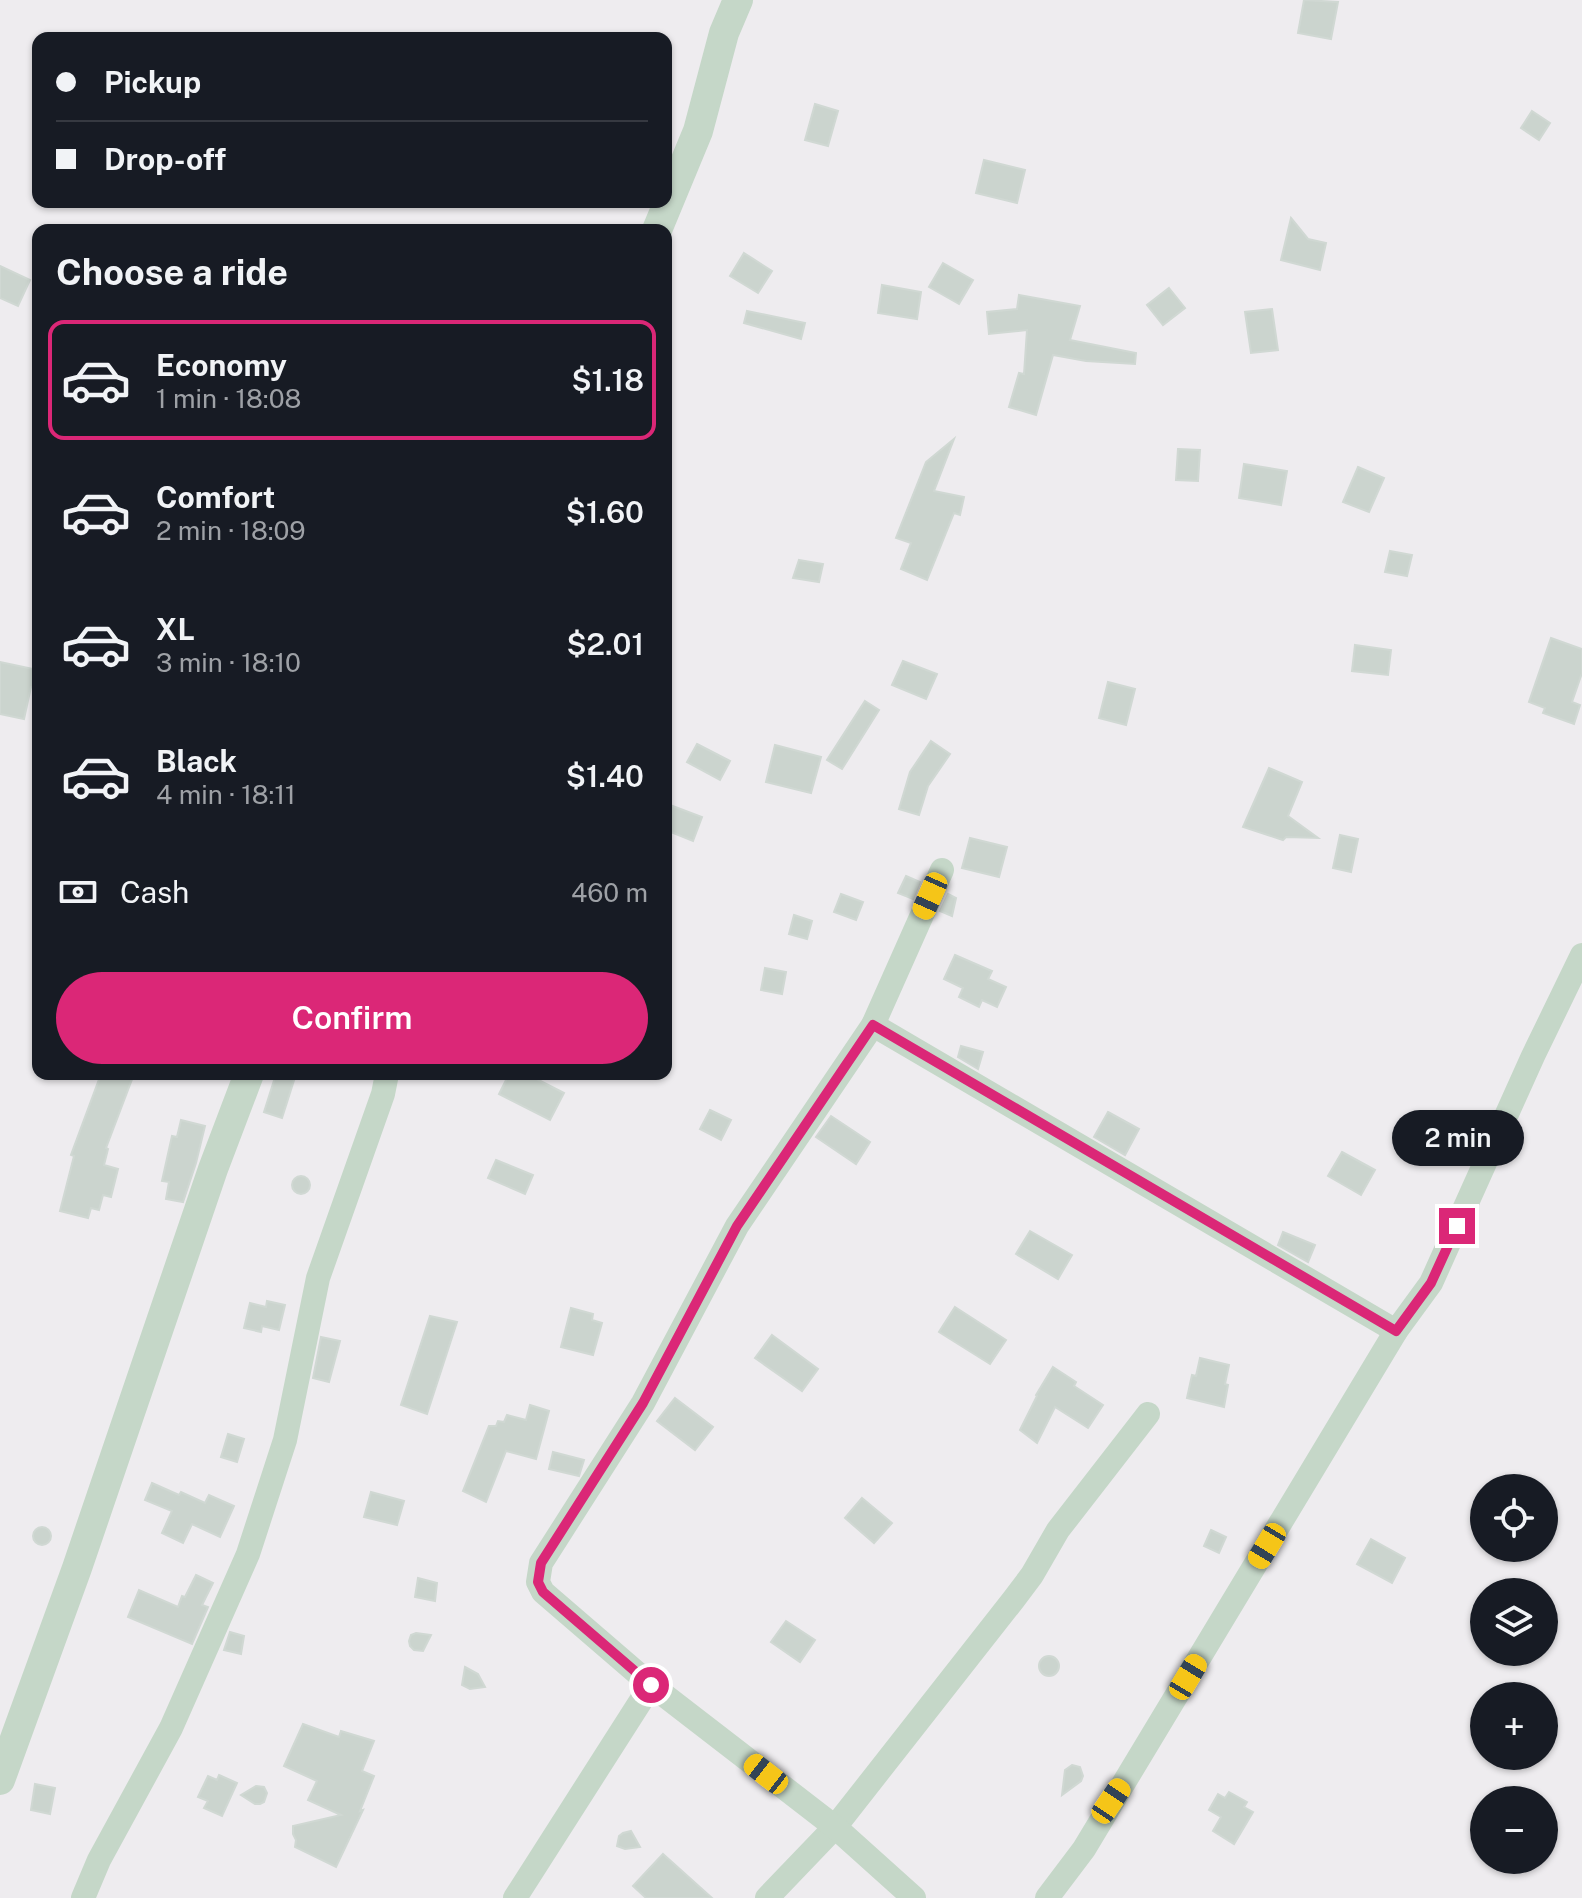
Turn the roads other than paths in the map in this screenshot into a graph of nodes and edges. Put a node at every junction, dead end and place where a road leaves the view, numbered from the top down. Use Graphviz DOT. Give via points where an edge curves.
graph roads {
  1 [pos="738,0"];
  2 [pos="672,194"];
  3 [pos="942,870"];
  4 [pos="1582,955"];
  5 [pos="873,1025"];
  6 [pos="247,1080"];
  7 [pos="386,1080"];
  8 [pos="1396,1331"];
  9 [pos="1148,1414"];
  10 [pos="651,1685"];
  11 [pos="0,1780"];
  12 [pos="835,1827"];
  13 [pos="83,1898"];
  14 [pos="515,1898"];
  15 [pos="767,1898"];
  16 [pos="914,1898"];
  17 [pos="1047,1898"];
  1 -- 2 [label="street" via="698,131"];
  3 -- 5 [label="street"];
  4 -- 8 [label="street" via="1431,1283"];
  5 -- 8 [label="street"];
  5 -- 10 [label="street" via="737,1226 643,1403 541,1563 538,1582 543,1592"];
  6 -- 11 [label="street"];
  7 -- 13 [label="street" via="318,1278 285,1440 248,1554 171,1728"];
  8 -- 17 [label="street" via="1084,1849"];
  9 -- 12 [label="street" via="1058,1530 1023,1587"];
  10 -- 12 [label="street"];
  10 -- 14 [label="street"];
  12 -- 15 [label="street"];
  12 -- 16 [label="street"];
}
